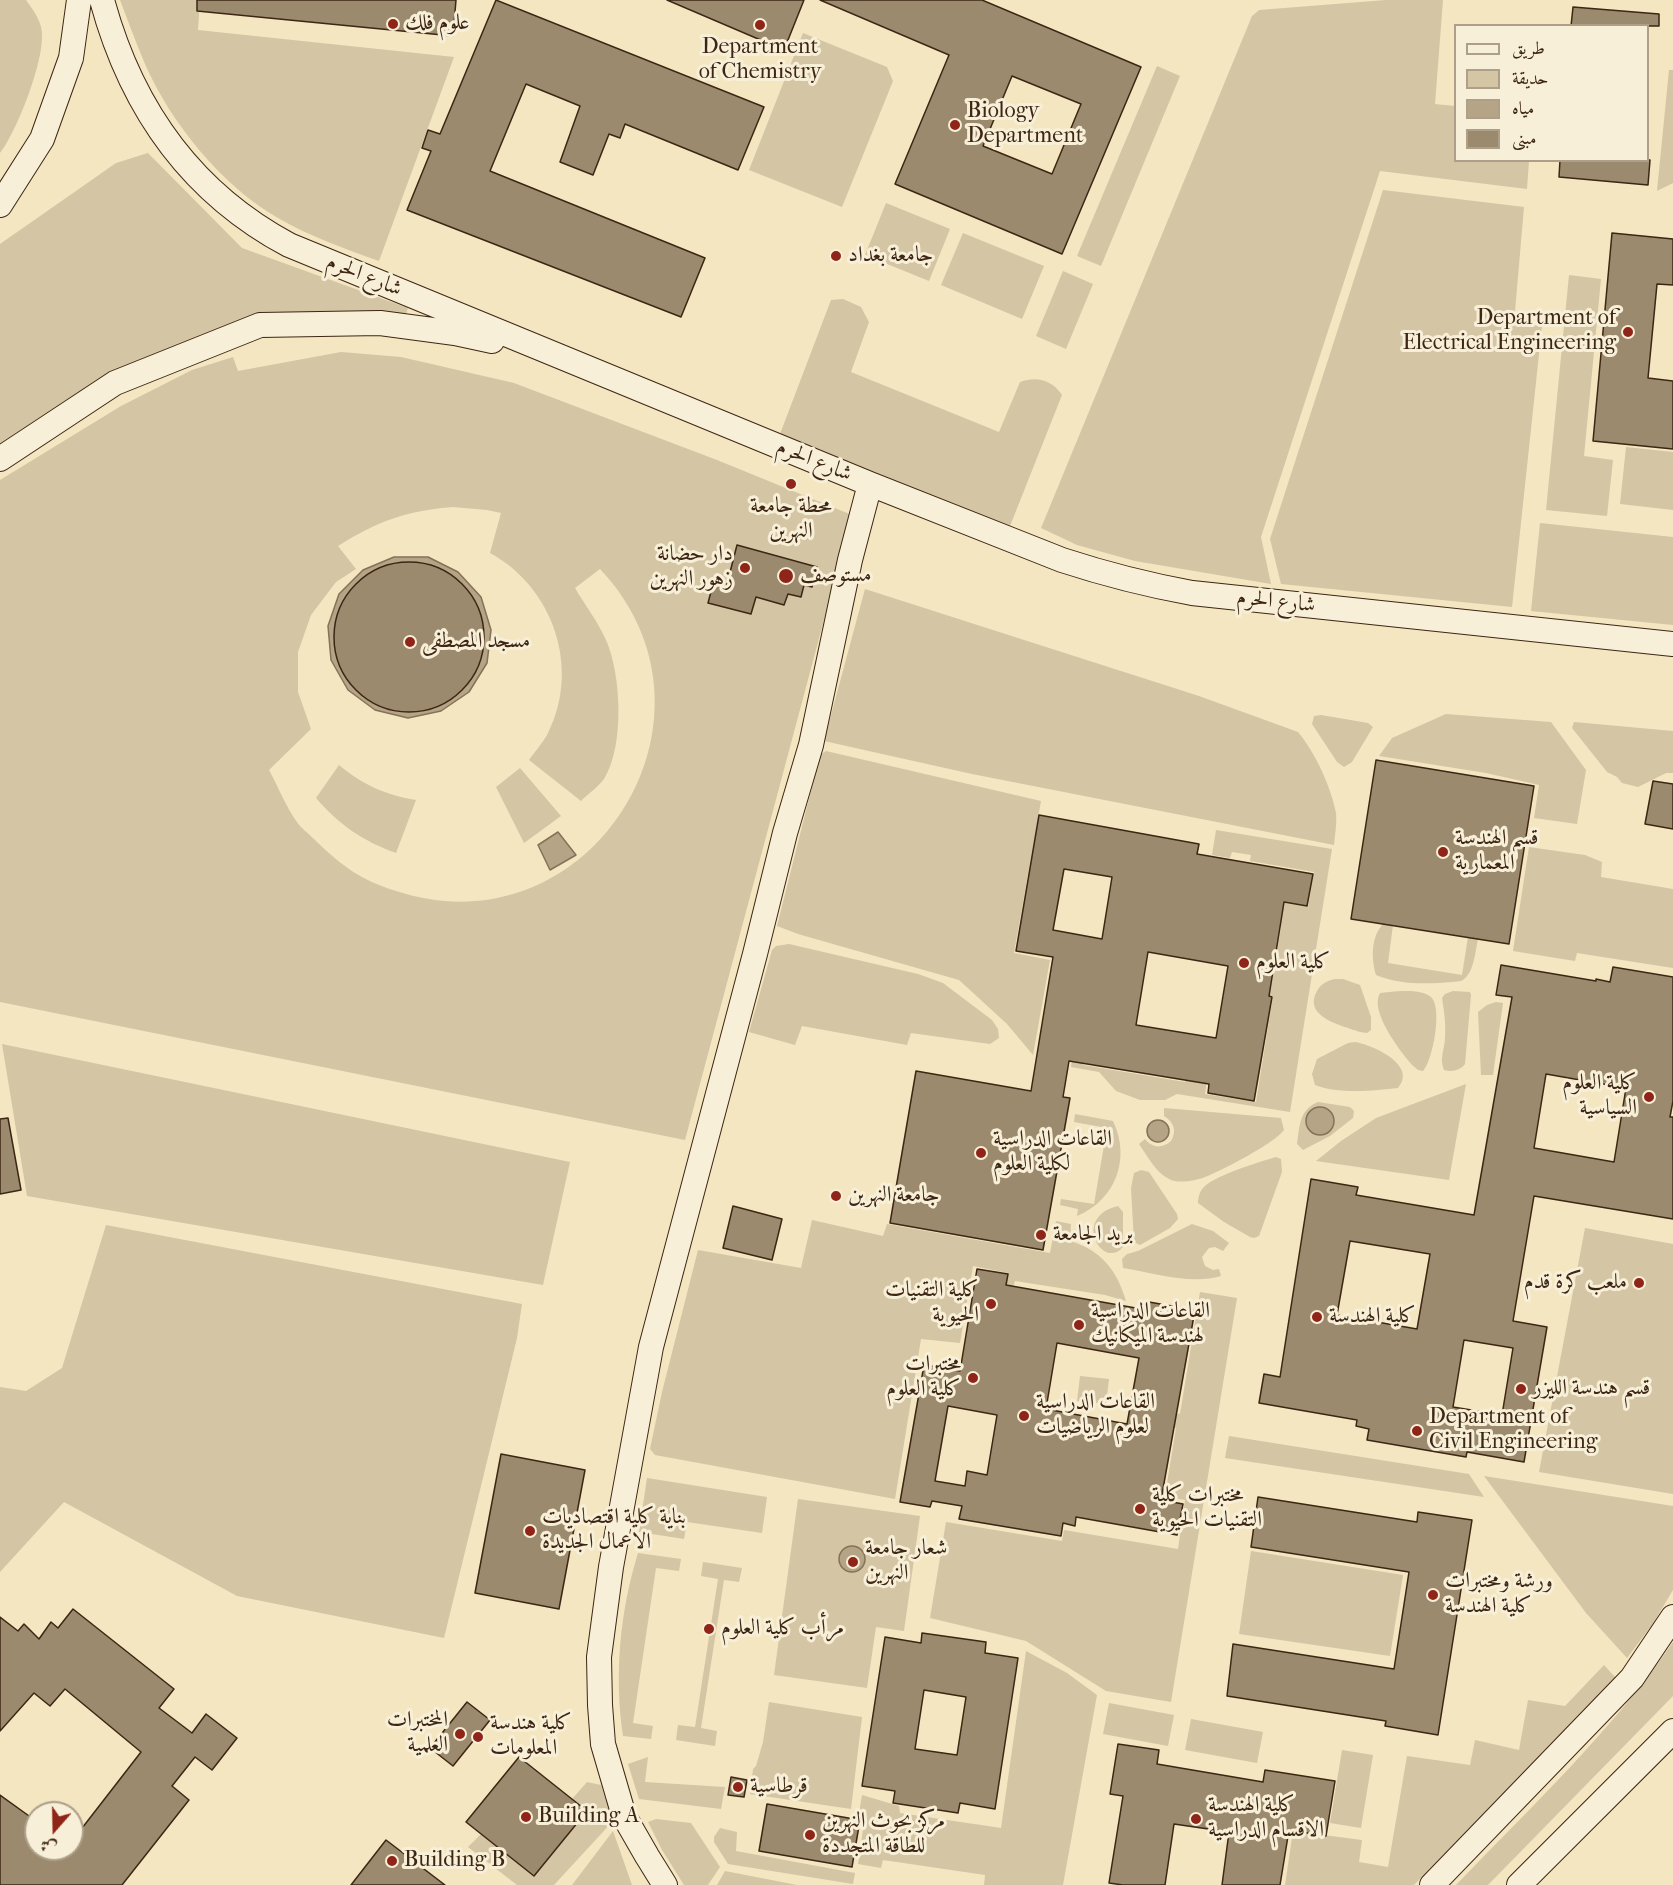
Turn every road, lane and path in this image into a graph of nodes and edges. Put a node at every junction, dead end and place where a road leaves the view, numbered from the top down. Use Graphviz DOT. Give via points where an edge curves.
graph roads {
  1 [pos="80,0"];
  2 [pos="102,0"];
  3 [pos="0,205"];
  4 [pos="559,356"];
  5 [pos="0,459"];
  6 [pos="870,484"];
  7 [pos="1673,644"];
  8 [pos="1673,1617"];
  9 [pos="1673,1731"];
  10 [pos="665,1885"];
  11 [pos="1431,1885"];
  12 [pos="1519,1885"];
  1 -- 3 [label="street" via="71,58 42,139"];
  2 -- 4 [label="street, شارع الحرم" via="117,48 143,103 178,156 225,204 289,245"];
  4 -- 5 [label="street" via="455,333 380,323 260,325 115,383"];
  4 -- 6 [label="street, شارع الحرم"];
  6 -- 7 [label="street, شارع الحرم" via="1062,560 1159,587"];
  6 -- 10 [label="street" via="811,745 651,1347 611,1567 599,1657 603,1744 624,1816"];
  8 -- 11 [label="street" via="1632,1678"];
  9 -- 12 [label="street"];
}
